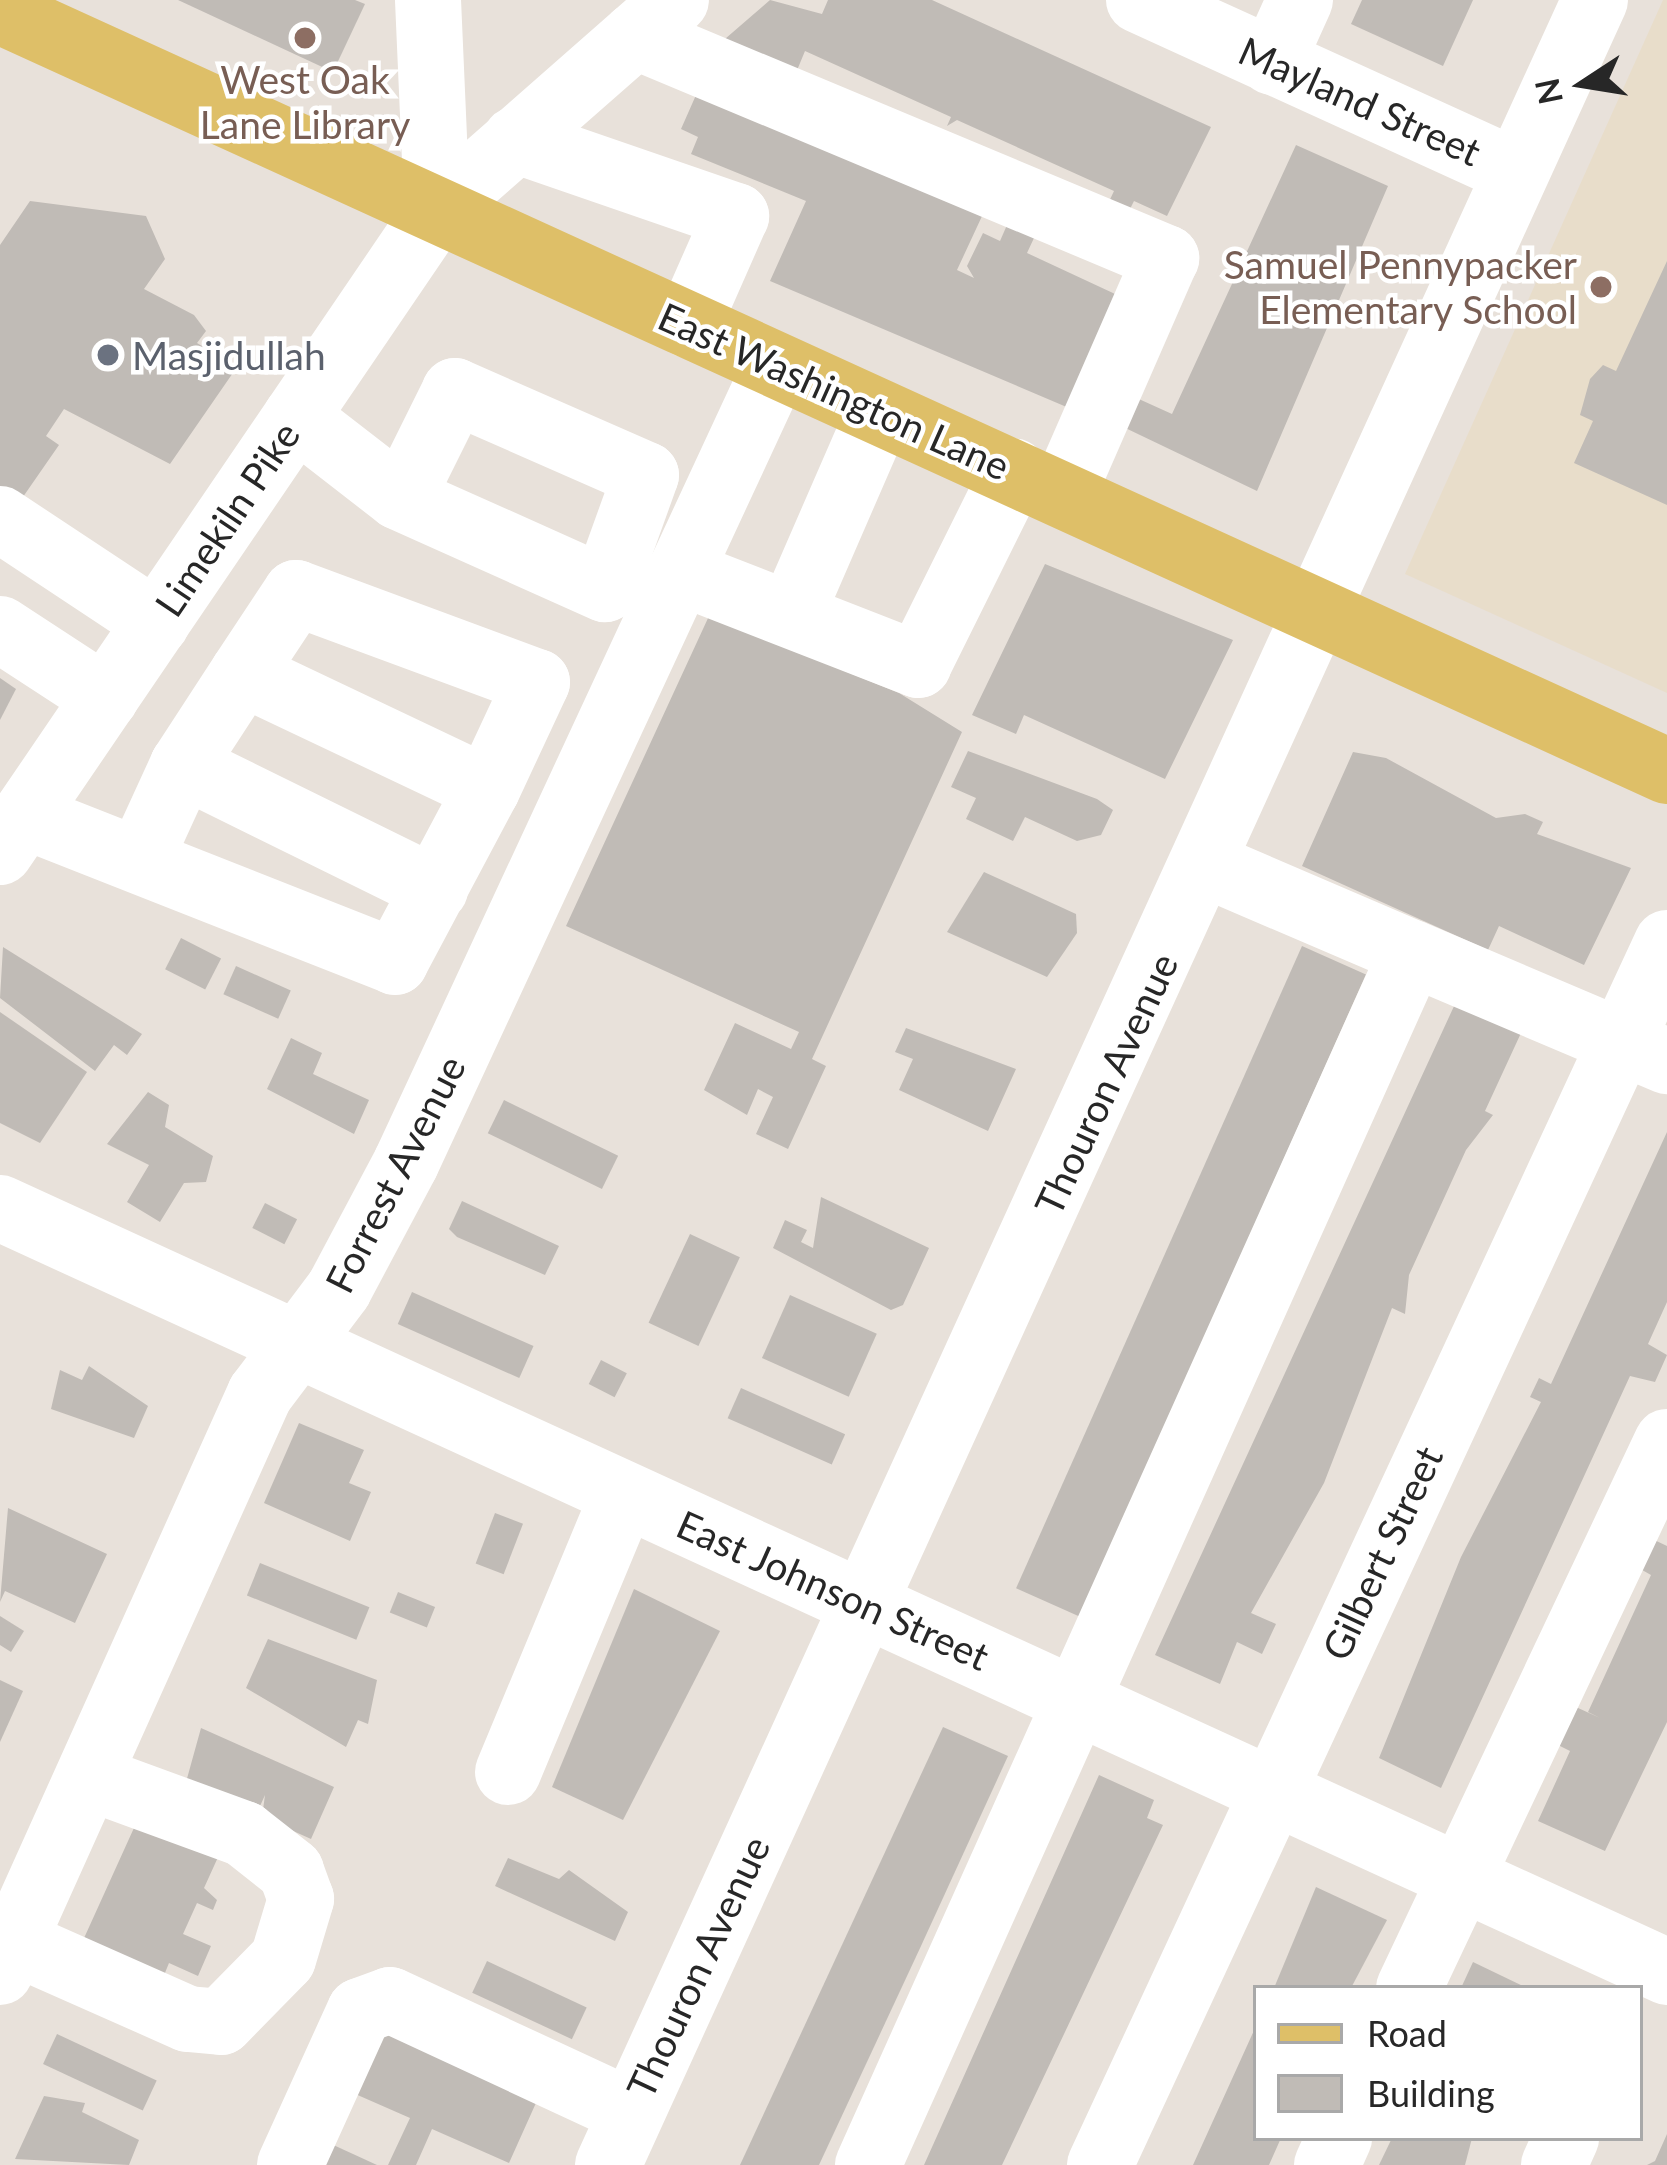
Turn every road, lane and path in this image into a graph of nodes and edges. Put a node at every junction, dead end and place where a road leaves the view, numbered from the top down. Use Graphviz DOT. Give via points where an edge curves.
graph roads {
  1 [pos="428,0"];
  2 [pos="1139,0"];
  3 [pos="1300,0"];
  4 [pos="1595,0"];
  5 [pos="0,11"];
  6 [pos="656,18"];
  7 [pos="1272,62"];
  8 [pos="515,140"];
  9 [pos="1516,172"];
  10 [pos="437,210"];
  11 [pos="688,325"];
  12 [pos="776,366"];
  13 [pos="879,413"];
  14 [pos="296,417"];
  15 [pos="1038,483"];
  16 [pos="402,498"];
  17 [pos="0,519"];
  18 [pos="680,572"];
  19 [pos="1321,610"];
  20 [pos="792,614"];
  21 [pos="157,623"];
  22 [pos="0,629"];
  23 [pos="243,673"];
  24 [pos="106,698"];
  25 [pos="183,765"];
  26 [pos="1667,771"];
  27 [pos="487,789"];
  28 [pos="13,834"];
  29 [pos="140,860"];
  30 [pos="1207,865"];
  31 [pos="435,889"];
  32 [pos="1667,943"];
  33 [pos="1412,953"];
  34 [pos="1643,1049"];
  35 [pos="0,1208"];
  36 [pos="293,1343"];
  37 [pos="1667,1442"];
  38 [pos="623,1496"];
  39 [pos="865,1604"];
  40 [pos="1081,1702"];
  41 [pos="508,1772"];
  42 [pos="91,1778"];
  43 [pos="1273,1791"];
  44 [pos="1460,1877"];
  45 [pos="7,1957"];
  46 [pos="1654,1961"];
  47 [pos="1410,1985"];
  48 [pos="620,2139"];
  49 [pos="290,2165"];
  50 [pos="868,2165"];
  51 [pos="1100,2165"];
  1 -- 10 [label="street"];
  2 -- 7 [label="street, Mayland Street"];
  3 -- 7 [label="street"];
  4 -- 9 [label="street, Thouron Avenue"];
  5 -- 10 [label="main road, East Washington Lane"];
  6 -- 8 [label="street, Limekiln Pike"];
  6 -- 15 [label="street" via="1166,258"];
  7 -- 9 [label="street, Mayland Street"];
  8 -- 10 [label="street, Limekiln Pike"];
  8 -- 11 [label="street" via="736,216"];
  9 -- 19 [label="street, Thouron Avenue"];
  10 -- 11 [label="main road, East Washington Lane"];
  10 -- 14 [label="street, Limekiln Pike"];
  11 -- 12 [label="main road, East Washington Lane"];
  12 -- 13 [label="main road, East Washington Lane"];
  12 -- 18 [label="street, Forrest Avenue"];
  13 -- 15 [label="main road, East Washington Lane"];
  13 -- 20 [label="street"];
  14 -- 16 [label="street"];
  14 -- 21 [label="street, Limekiln Pike"];
  15 -- 19 [label="main road, East Washington Lane"];
  15 -- 20 [label="street" via="918,665"];
  17 -- 21 [label="street"];
  18 -- 20 [label="street"];
  18 -- 36 [label="street, Forrest Avenue" via="391,1193 339,1288"];
  19 -- 26 [label="main road, East Washington Lane"];
  19 -- 30 [label="street, Thouron Avenue"];
  21 -- 24 [label="street, Limekiln Pike"];
  22 -- 24 [label="street"];
  23 -- 25 [label="street"];
  23 -- 27 [label="street"];
  23 -- 27 [label="street" via="296,593 537,682"];
  24 -- 28 [label="street, Limekiln Pike"];
  25 -- 29 [label="street"];
  25 -- 31 [label="street"];
  27 -- 31 [label="street"];
  28 -- 29 [label="street"];
  29 -- 31 [label="street" via="395,962"];
  30 -- 33 [label="street"];
  30 -- 39 [label="street, Thouron Avenue"];
  32 -- 34 [label="street, Gilbert Street"];
  33 -- 34 [label="street"];
  33 -- 40 [label="street"];
  34 -- 43 [label="street, Gilbert Street"];
  35 -- 36 [label="street, East Johnson Street"];
  36 -- 38 [label="street, East Johnson Street"];
  36 -- 42 [label="street, Forrest Avenue"];
  37 -- 44 [label="street"];
  38 -- 39 [label="street, East Johnson Street"];
  38 -- 41 [label="street"];
  39 -- 40 [label="street, East Johnson Street"];
  39 -- 48 [label="street, Thouron Avenue"];
  40 -- 43 [label="street, East Johnson Street"];
  40 -- 50 [label="street"];
  42 -- 45 [label="street, Forrest Avenue"];
  42 -- 45 [label="street" via="244,1834 291,1871 301,1899 283,1959 220,2022 188,2019"];
  43 -- 44 [label="street, East Johnson Street"];
  43 -- 51 [label="street, Gilbert Street"];
  44 -- 46 [label="street, East Johnson Street"];
  44 -- 47 [label="street"];
  48 -- 49 [label="street" via="390,2000 360,2011"];
}
